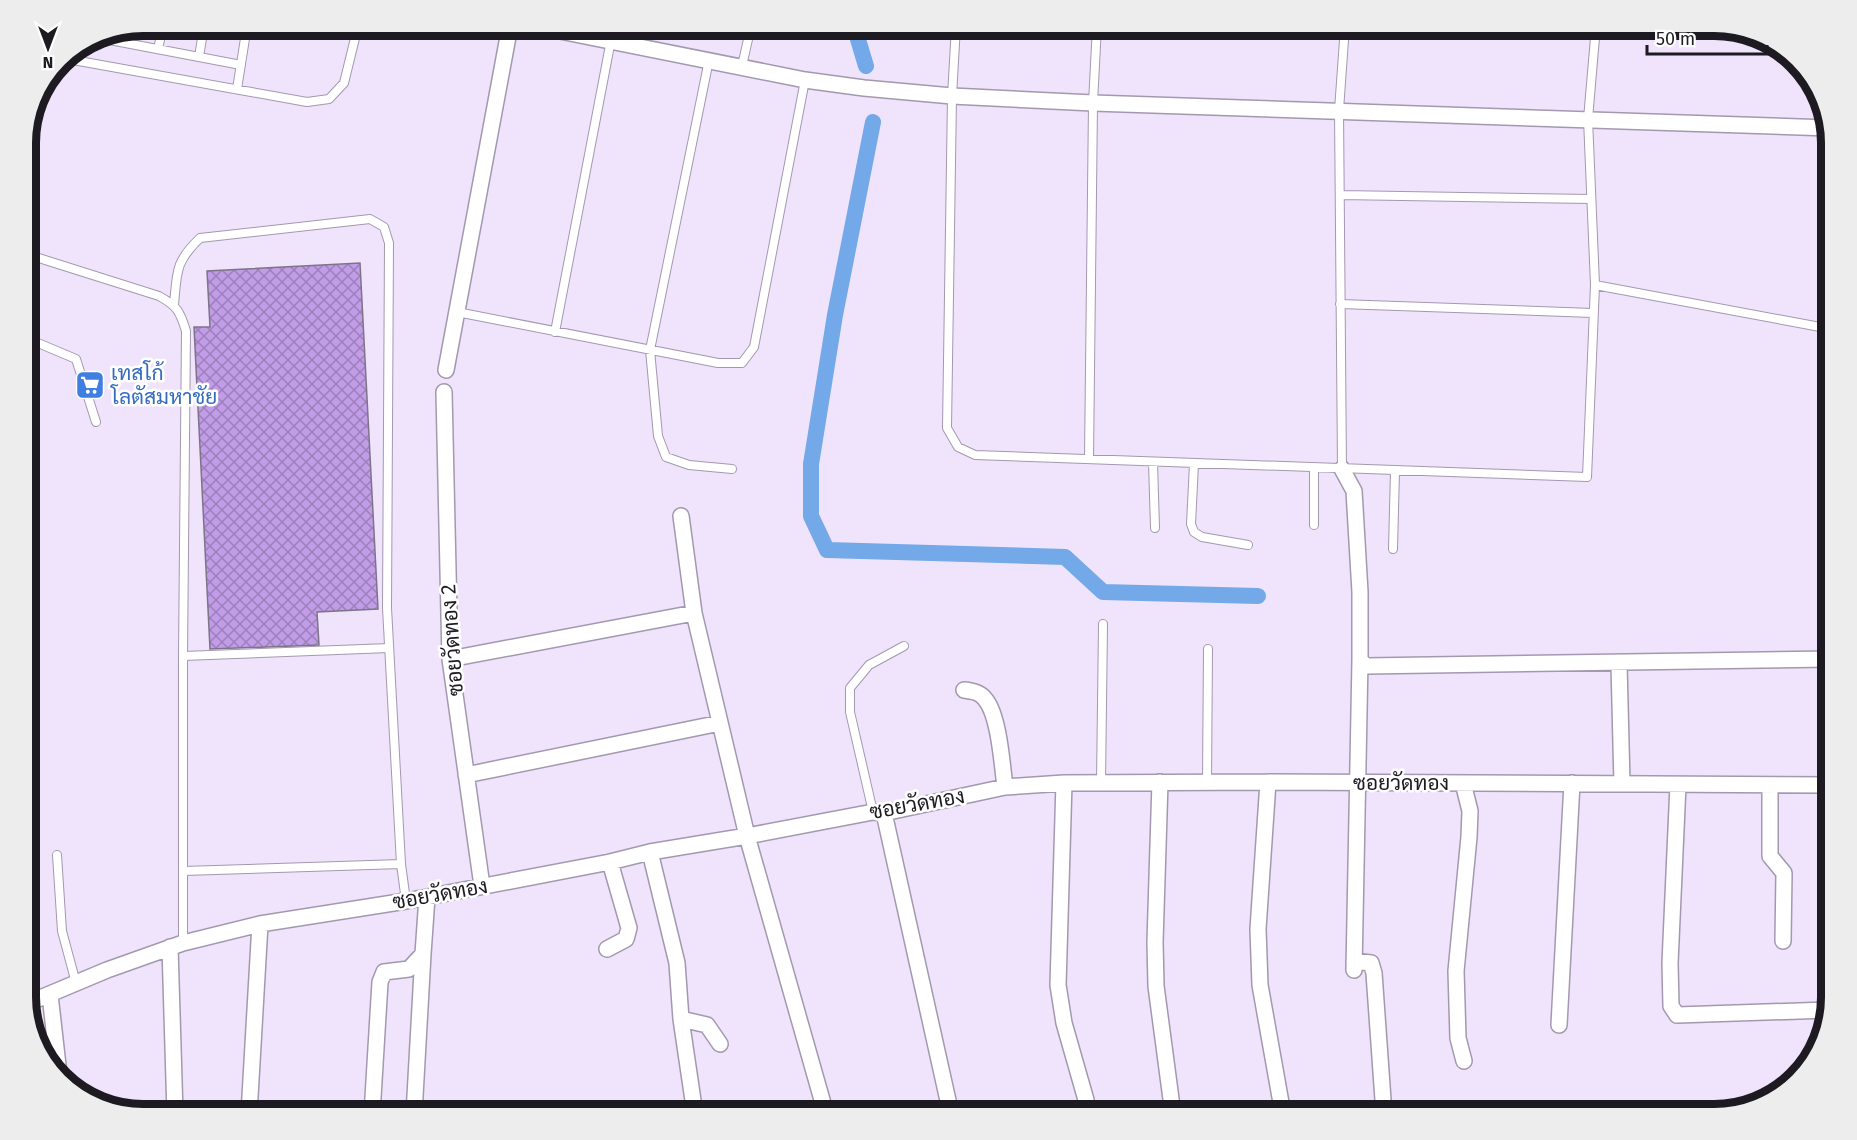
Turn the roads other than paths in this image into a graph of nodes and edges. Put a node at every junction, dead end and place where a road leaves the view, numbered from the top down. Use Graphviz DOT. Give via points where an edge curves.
graph roads {
  1 [pos="161,36"];
  2 [pos="202,36"];
  3 [pos="245,36"];
  4 [pos="356,36"];
  5 [pos="508,36"];
  6 [pos="594,36"];
  7 [pos="749,36"];
  8 [pos="955,36"];
  9 [pos="1096,36"];
  10 [pos="1344,36"];
  11 [pos="1595,36"];
  12 [pos="122,38"];
  13 [pos="611,40"];
  14 [pos="113,41"];
  15 [pos="121,42"];
  16 [pos="158,50"];
  17 [pos="199,57"];
  18 [pos="709,59"];
  19 [pos="78,61"];
  20 [pos="241,65"];
  21 [pos="742,66"];
  22 [pos="805,80"];
  23 [pos="237,89"];
  24 [pos="952,96"];
  25 [pos="1093,103"];
  26 [pos="1339,110"];
  27 [pos="1588,119"];
  28 [pos="1820,128"];
  29 [pos="1340,195"];
  30 [pos="1591,199"];
  31 [pos="36,257"];
  32 [pos="1595,285"];
  33 [pos="1340,304"];
  34 [pos="174,305"];
  35 [pos="457,312"];
  36 [pos="1593,313"];
  37 [pos="1821,327"];
  38 [pos="555,332"];
  39 [pos="36,342"];
  40 [pos="650,350"];
  41 [pos="446,370"];
  42 [pos="444,392"];
  43 [pos="96,422"];
  44 [pos="1089,459"];
  45 [pos="1154,462"];
  46 [pos="1194,464"];
  47 [pos="1314,468"];
  48 [pos="732,469"];
  49 [pos="1341,469"];
  50 [pos="1395,471"];
  51 [pos="681,516"];
  52 [pos="1314,525"];
  53 [pos="1155,528"];
  54 [pos="1248,545"];
  55 [pos="1393,549"];
  56 [pos="694,613"];
  57 [pos="1103,624"];
  58 [pos="904,646"];
  59 [pos="389,648"];
  60 [pos="1208,649"];
  61 [pos="183,656"];
  62 [pos="450,659"];
  63 [pos="1821,659"];
  64 [pos="1360,660"];
  65 [pos="1619,664"];
  66 [pos="964,690"];
  67 [pos="720,723"];
  68 [pos="466,776"];
  69 [pos="1160,782"];
  70 [pos="1207,782"];
  71 [pos="1268,782"];
  72 [pos="1358,782"];
  73 [pos="1064,783"];
  74 [pos="1101,783"];
  75 [pos="1463,783"];
  76 [pos="1572,783"];
  77 [pos="1622,784"];
  78 [pos="1678,784"];
  79 [pos="1770,785"];
  80 [pos="1821,785"];
  81 [pos="1005,787"];
  82 [pos="878,812"];
  83 [pos="747,836"];
  84 [pos="650,852"];
  85 [pos="57,855"];
  86 [pos="610,862"];
  87 [pos="401,864"];
  88 [pos="183,871"];
  89 [pos="482,886"];
  90 [pos="427,897"];
  91 [pos="406,901"];
  92 [pos="260,924"];
  93 [pos="1783,941"];
  94 [pos="177,945"];
  95 [pos="607,949"];
  96 [pos="423,954"];
  97 [pos="76,983"];
  98 [pos="50,995"];
  99 [pos="36,1000"];
  100 [pos="1820,1010"];
  101 [pos="681,1019"];
  102 [pos="1559,1025"];
  103 [pos="720,1044"];
  104 [pos="58,1061"];
  105 [pos="1464,1061"];
  106 [pos="1086,1100"];
  107 [pos="175,1104"];
  108 [pos="250,1104"];
  109 [pos="373,1104"];
  110 [pos="415,1104"];
  111 [pos="694,1104"];
  112 [pos="823,1104"];
  113 [pos="949,1104"];
  114 [pos="1172,1104"];
  115 [pos="1281,1104"];
  116 [pos="1383,1104"];
  1 -- 16 [label="lane"];
  2 -- 17 [label="lane"];
  3 -- 20 [label="lane"];
  4 -- 23 [label="lane" via="344,83 329,99 308,102"];
  5 -- 35 [label="street"];
  6 -- 13 [label="street"];
  7 -- 21 [label="lane"];
  8 -- 24 [label="lane"];
  9 -- 25 [label="lane"];
  10 -- 26 [label="lane"];
  11 -- 27 [label="lane"];
  12 -- 15 [label="lane"];
  13 -- 18 [label="street"];
  13 -- 38 [label="lane"];
  14 -- 15 [label="lane"];
  15 -- 16 [label="lane"];
  16 -- 17 [label="lane"];
  17 -- 20 [label="lane"];
  18 -- 21 [label="street"];
  18 -- 40 [label="lane"];
  19 -- 23 [label="lane"];
  20 -- 23 [label="lane"];
  21 -- 22 [label="street"];
  22 -- 24 [label="street"];
  22 -- 40 [label="lane" via="754,347 742,363 717,363"];
  24 -- 25 [label="street"];
  24 -- 44 [label="lane" via="947,428 958,447 975,455"];
  25 -- 26 [label="street"];
  25 -- 44 [label="lane"];
  26 -- 27 [label="street"];
  26 -- 29 [label="lane"];
  27 -- 28 [label="street"];
  27 -- 30 [label="lane"];
  29 -- 30 [label="lane"];
  29 -- 33 [label="lane"];
  30 -- 32 [label="lane"];
  31 -- 34 [label="lane" via="159,296"];
  32 -- 36 [label="lane"];
  32 -- 37 [label="lane"];
  33 -- 36 [label="lane"];
  33 -- 49 [label="lane"];
  34 -- 59 [label="lane" via="178,266 200,238 370,219 384,227 389,243"];
  34 -- 61 [label="lane" via="186,332"];
  35 -- 38 [label="lane"];
  35 -- 41 [label="street"];
  36 -- 50 [label="lane" via="1587,477"];
  38 -- 40 [label="lane"];
  39 -- 43 [label="lane" via="76,359"];
  40 -- 48 [label="lane" via="658,436 666,457 688,465"];
  42 -- 62 [label="street, ซอยวัดทอง 2"];
  44 -- 45 [label="lane"];
  45 -- 46 [label="lane"];
  45 -- 53 [label="lane"];
  46 -- 47 [label="lane"];
  46 -- 54 [label="lane" via="1194,532"];
  47 -- 49 [label="lane"];
  47 -- 52 [label="lane"];
  49 -- 50 [label="lane"];
  49 -- 64 [label="street" via="1354,491"];
  50 -- 55 [label="lane"];
  51 -- 56 [label="street"];
  56 -- 62 [label="street"];
  56 -- 67 [label="street"];
  57 -- 74 [label="lane"];
  58 -- 82 [label="lane" via="869,665 850,688 850,712"];
  59 -- 61 [label="lane"];
  59 -- 87 [label="lane"];
  60 -- 70 [label="lane"];
  61 -- 88 [label="lane"];
  62 -- 68 [label="street, ซอยวัดทอง 2"];
  63 -- 65 [label="street"];
  64 -- 65 [label="street" via="1366,666"];
  64 -- 72 [label="street"];
  65 -- 77 [label="street"];
  66 -- 81 [label="street" via="984,697 992,711"];
  67 -- 68 [label="street"];
  67 -- 83 [label="street"];
  68 -- 89 [label="street, ซอยวัดทอง 2"];
  69 -- 70 [label="street, ซอยวัดทอง"];
  69 -- 74 [label="street, ซอยวัดทอง"];
  69 -- 114 [label="street" via="1156,986"];
  70 -- 71 [label="street, ซอยวัดทอง"];
  71 -- 72 [label="street, ซอยวัดทอง"];
  71 -- 115 [label="street" via="1258,929 1260,985"];
  72 -- 75 [label="street, ซอยวัดทอง"];
  72 -- 116 [label="street" via="1354,965 1371,963 1374,973"];
  73 -- 74 [label="street, ซอยวัดทอง"];
  73 -- 81 [label="street, ซอยวัดทอง"];
  73 -- 106 [label="street" via="1058,985 1064,1023"];
  75 -- 76 [label="street, ซอยวัดทอง"];
  75 -- 105 [label="street" via="1470,811 1456,971 1458,1038"];
  76 -- 77 [label="street, ซอยวัดทอง"];
  76 -- 102 [label="street"];
  77 -- 78 [label="street, ซอยวัดทอง"];
  78 -- 79 [label="street, ซอยวัดทอง"];
  78 -- 100 [label="street" via="1671,1006 1677,1015"];
  79 -- 80 [label="street, ซอยวัดทอง"];
  79 -- 93 [label="street" via="1770,856 1784,873"];
  81 -- 82 [label="street, ซอยวัดทอง"];
  82 -- 83 [label="street, ซอยวัดทอง"];
  82 -- 113 [label="street"];
  83 -- 84 [label="street, ซอยวัดทอง"];
  83 -- 112 [label="street"];
  84 -- 86 [label="street, ซอยวัดทอง"];
  84 -- 101 [label="street" via="677,963"];
  85 -- 97 [label="lane" via="62,931"];
  86 -- 89 [label="street, ซอยวัดทอง"];
  86 -- 95 [label="street" via="629,928 626,939"];
  87 -- 88 [label="lane"];
  87 -- 91 [label="lane"];
  88 -- 94 [label="lane"];
  89 -- 90 [label="street, ซอยวัดทอง"];
  90 -- 91 [label="street, ซอยวัดทอง"];
  90 -- 96 [label="street"];
  91 -- 92 [label="street, ซอยวัดทอง"];
  92 -- 94 [label="street, ซอยวัดทอง"];
  92 -- 108 [label="street"];
  94 -- 97 [label="street, ซอยวัดทอง"];
  94 -- 107 [label="street"];
  96 -- 109 [label="street" via="409,969 384,972 380,982"];
  96 -- 110 [label="street"];
  97 -- 98 [label="street, ซอยวัดทอง"];
  98 -- 99 [label="street, ซอยวัดทอง"];
  98 -- 104 [label="street"];
  101 -- 103 [label="street" via="707,1025"];
  101 -- 111 [label="street"];
}
